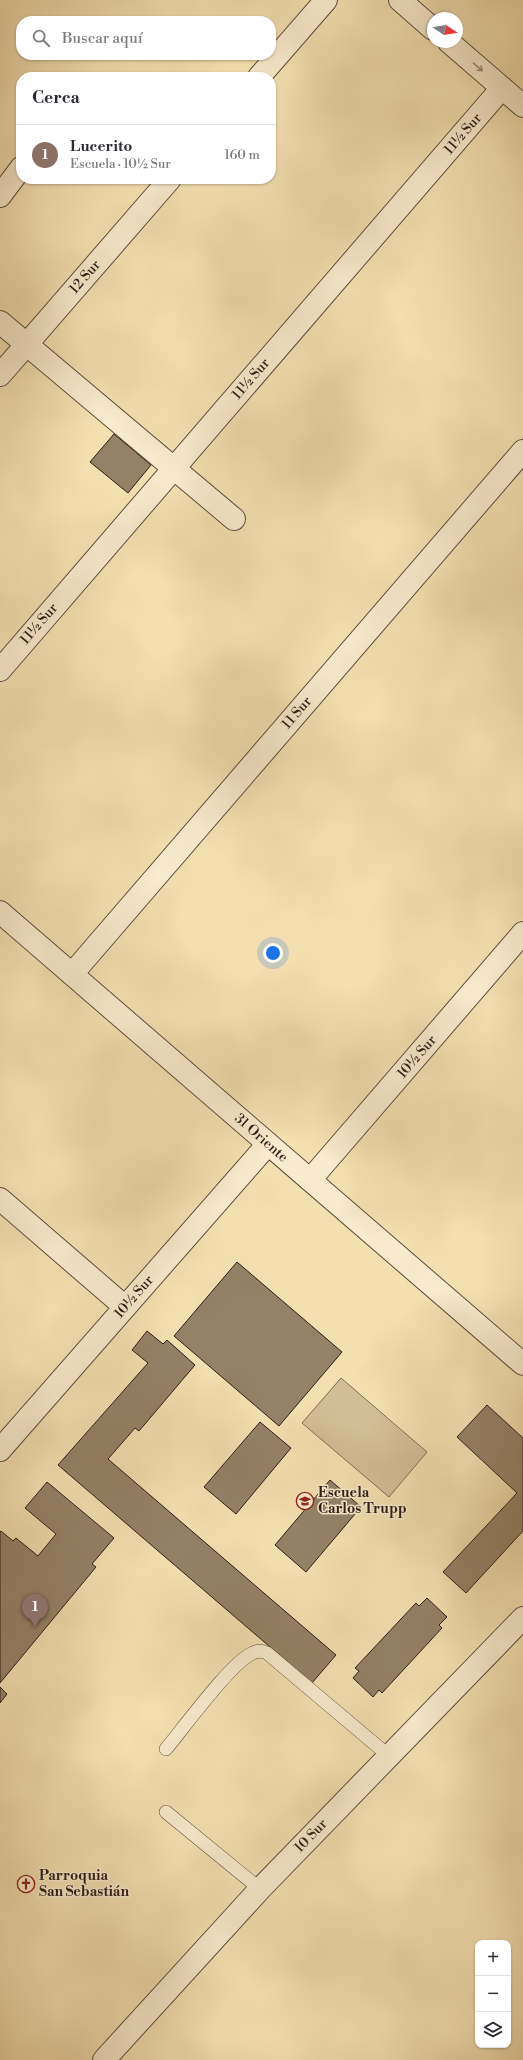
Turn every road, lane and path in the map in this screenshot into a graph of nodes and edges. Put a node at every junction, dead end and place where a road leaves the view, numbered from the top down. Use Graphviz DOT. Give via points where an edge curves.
graph roads {
  1 [pos="326,0"];
  2 [pos="400,0"];
  3 [pos="427,23"];
  4 [pos="456,48"];
  5 [pos="276,57"];
  6 [pos="274,60"];
  7 [pos="263,72"];
  8 [pos="502,88"];
  9 [pos="523,106"];
  10 [pos="16,175"];
  11 [pos="166,184"];
  12 [pos="0,196"];
  13 [pos="0,322"];
  14 [pos="26,344"];
  15 [pos="0,375"];
  16 [pos="523,451"];
  17 [pos="174,468"];
  18 [pos="234,519"];
  19 [pos="0,670"];
  20 [pos="0,912"];
  21 [pos="523,933"];
  22 [pos="72,974"];
  23 [pos="268,1144"];
  24 [pos="310,1180"];
  25 [pos="0,1199"];
  26 [pos="125,1307"];
  27 [pos="523,1364"];
  28 [pos="0,1450"];
  29 [pos="523,1618"];
  30 [pos="166,1750"];
  31 [pos="389,1756"];
  32 [pos="166,1812"];
  33 [pos="260,1889"];
  34 [pos="104,2060"];
  1 -- 5 [label="street"];
  2 -- 3 [label="street"];
  4 -- 8 [label="street, one-way"];
  6 -- 7 [label="street"];
  8 -- 9 [label="street"];
  8 -- 17 [label="street, 11½ Sur"];
  10 -- 12 [label="street"];
  11 -- 14 [label="street, 12 Sur"];
  13 -- 14 [label="street"];
  14 -- 15 [label="street, 12 Sur"];
  14 -- 17 [label="street"];
  16 -- 22 [label="street, 11 Sur"];
  17 -- 18 [label="street"];
  17 -- 19 [label="street, 11½ Sur"];
  20 -- 22 [label="street, 31 Oriente"];
  21 -- 24 [label="street, 10½ Sur"];
  22 -- 23 [label="street, 31 Oriente"];
  23 -- 24 [label="street, 31 Oriente"];
  23 -- 26 [label="street, 10½ Sur"];
  24 -- 27 [label="street, 31 Oriente"];
  25 -- 26 [label="street"];
  26 -- 28 [label="street, 10½ Sur"];
  29 -- 31 [label="street, 10 Sur"];
  30 -- 31 [label="lane" via="236,1665 252,1653 260,1651 267,1653"];
  31 -- 33 [label="street, 10 Sur"];
  32 -- 33 [label="lane"];
  33 -- 34 [label="street, 10 Sur"];
}
